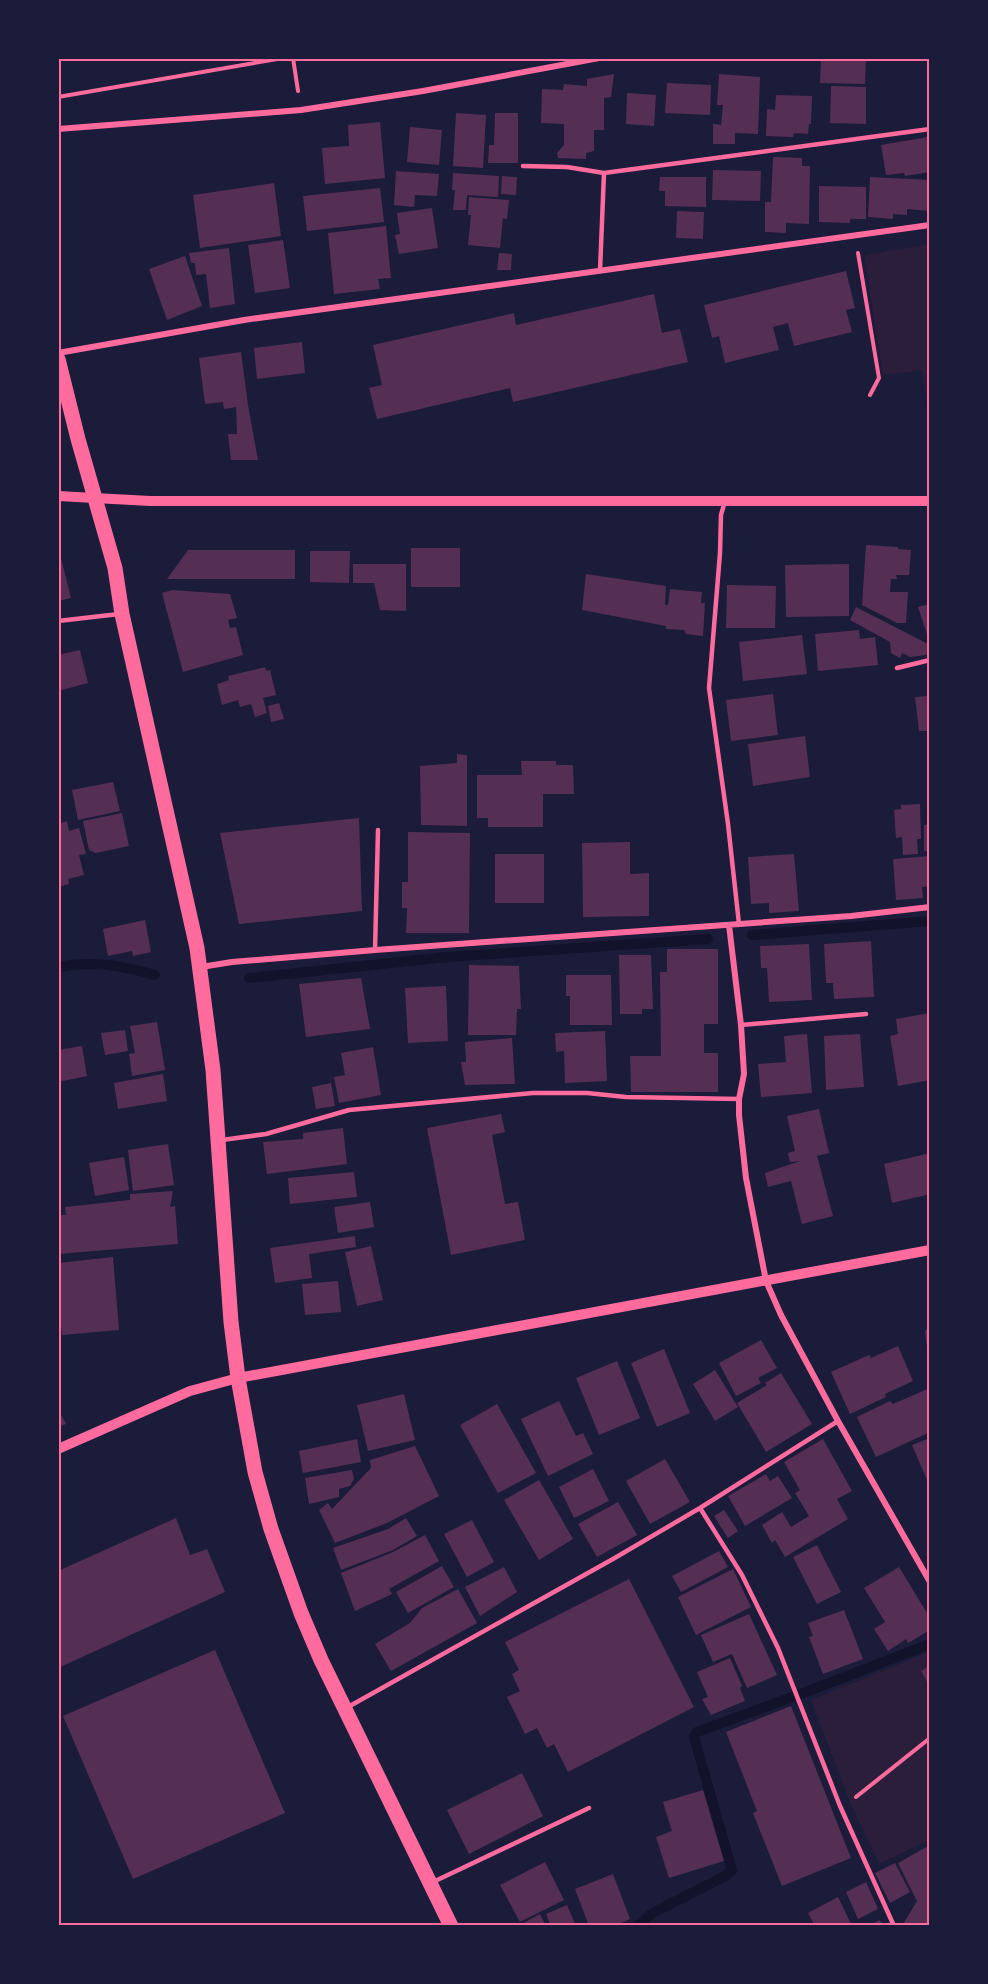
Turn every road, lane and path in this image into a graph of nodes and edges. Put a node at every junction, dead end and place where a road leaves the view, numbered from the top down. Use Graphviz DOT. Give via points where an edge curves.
graph roads {
  1 [pos="283,58"];
  2 [pos="293,58"];
  3 [pos="599,58"];
  4 [pos="299,95"];
  5 [pos="58,97"];
  6 [pos="58,129"];
  7 [pos="930,129"];
  8 [pos="523,166"];
  9 [pos="604,173"];
  10 [pos="930,225"];
  11 [pos="857,249"];
  12 [pos="600,271"];
  13 [pos="58,353"];
  14 [pos="58,359"];
  15 [pos="870,395"];
  16 [pos="58,496"];
  17 [pos="96,499"];
  18 [pos="725,500"];
  19 [pos="930,501"];
  20 [pos="122,614"];
  21 [pos="58,621"];
  22 [pos="930,660"];
  23 [pos="897,668"];
  24 [pos="378,830"];
  25 [pos="930,907"];
  26 [pos="739,924"];
  27 [pos="729,925"];
  28 [pos="375,950"];
  29 [pos="200,967"];
  30 [pos="866,1014"];
  31 [pos="741,1025"];
  32 [pos="739,1099"];
  33 [pos="218,1140"];
  34 [pos="930,1250"];
  35 [pos="766,1281"];
  36 [pos="238,1378"];
  37 [pos="838,1421"];
  38 [pos="58,1449"];
  39 [pos="700,1508"];
  40 [pos="930,1582"];
  41 [pos="345,1708"];
  42 [pos="930,1738"];
  43 [pos="840,1806"];
  44 [pos="589,1808"];
  45 [pos="430,1884"];
  46 [pos="451,1926"];
  47 [pos="894,1926"];
  1 -- 5 [label="path"];
  2 -- 4 [label="path"];
  3 -- 6 [label="street" via="301,110"];
  7 -- 9 [label="lane"];
  8 -- 9 [label="lane"];
  9 -- 12 [label="lane"];
  10 -- 12 [label="street"];
  11 -- 15 [label="path" via="879,378"];
  12 -- 13 [label="street" via="244,320"];
  14 -- 17 [label="main road"];
  16 -- 17 [label="street"];
  17 -- 18 [label="street"];
  17 -- 20 [label="main road" via="115,568"];
  18 -- 19 [label="street"];
  18 -- 26 [label="lane" via="709,688"];
  20 -- 21 [label="lane"];
  20 -- 29 [label="main road"];
  22 -- 23 [label="lane"];
  24 -- 28 [label="lane"];
  25 -- 26 [label="street"];
  26 -- 27 [label="street"];
  27 -- 28 [label="street"];
  27 -- 31 [label="street"];
  28 -- 29 [label="street"];
  29 -- 33 [label="main road"];
  30 -- 31 [label="lane"];
  31 -- 32 [label="street" via="744,1074"];
  32 -- 33 [label="lane" via="533,1093 349,1110 266,1134"];
  32 -- 35 [label="street" via="746,1178"];
  33 -- 36 [label="main road"];
  34 -- 35 [label="street"];
  35 -- 36 [label="street"];
  35 -- 37 [label="street"];
  36 -- 38 [label="street" via="190,1391"];
  36 -- 41 [label="main road" via="249,1444 271,1529 301,1613"];
  37 -- 39 [label="lane"];
  37 -- 40 [label="street"];
  39 -- 41 [label="lane"];
  39 -- 43 [label="lane" via="742,1575 778,1648"];
  41 -- 45 [label="main road"];
  42 -- 43 [label="path"];
  43 -- 47 [label="lane"];
  44 -- 45 [label="lane"];
  45 -- 46 [label="main road"];
}
